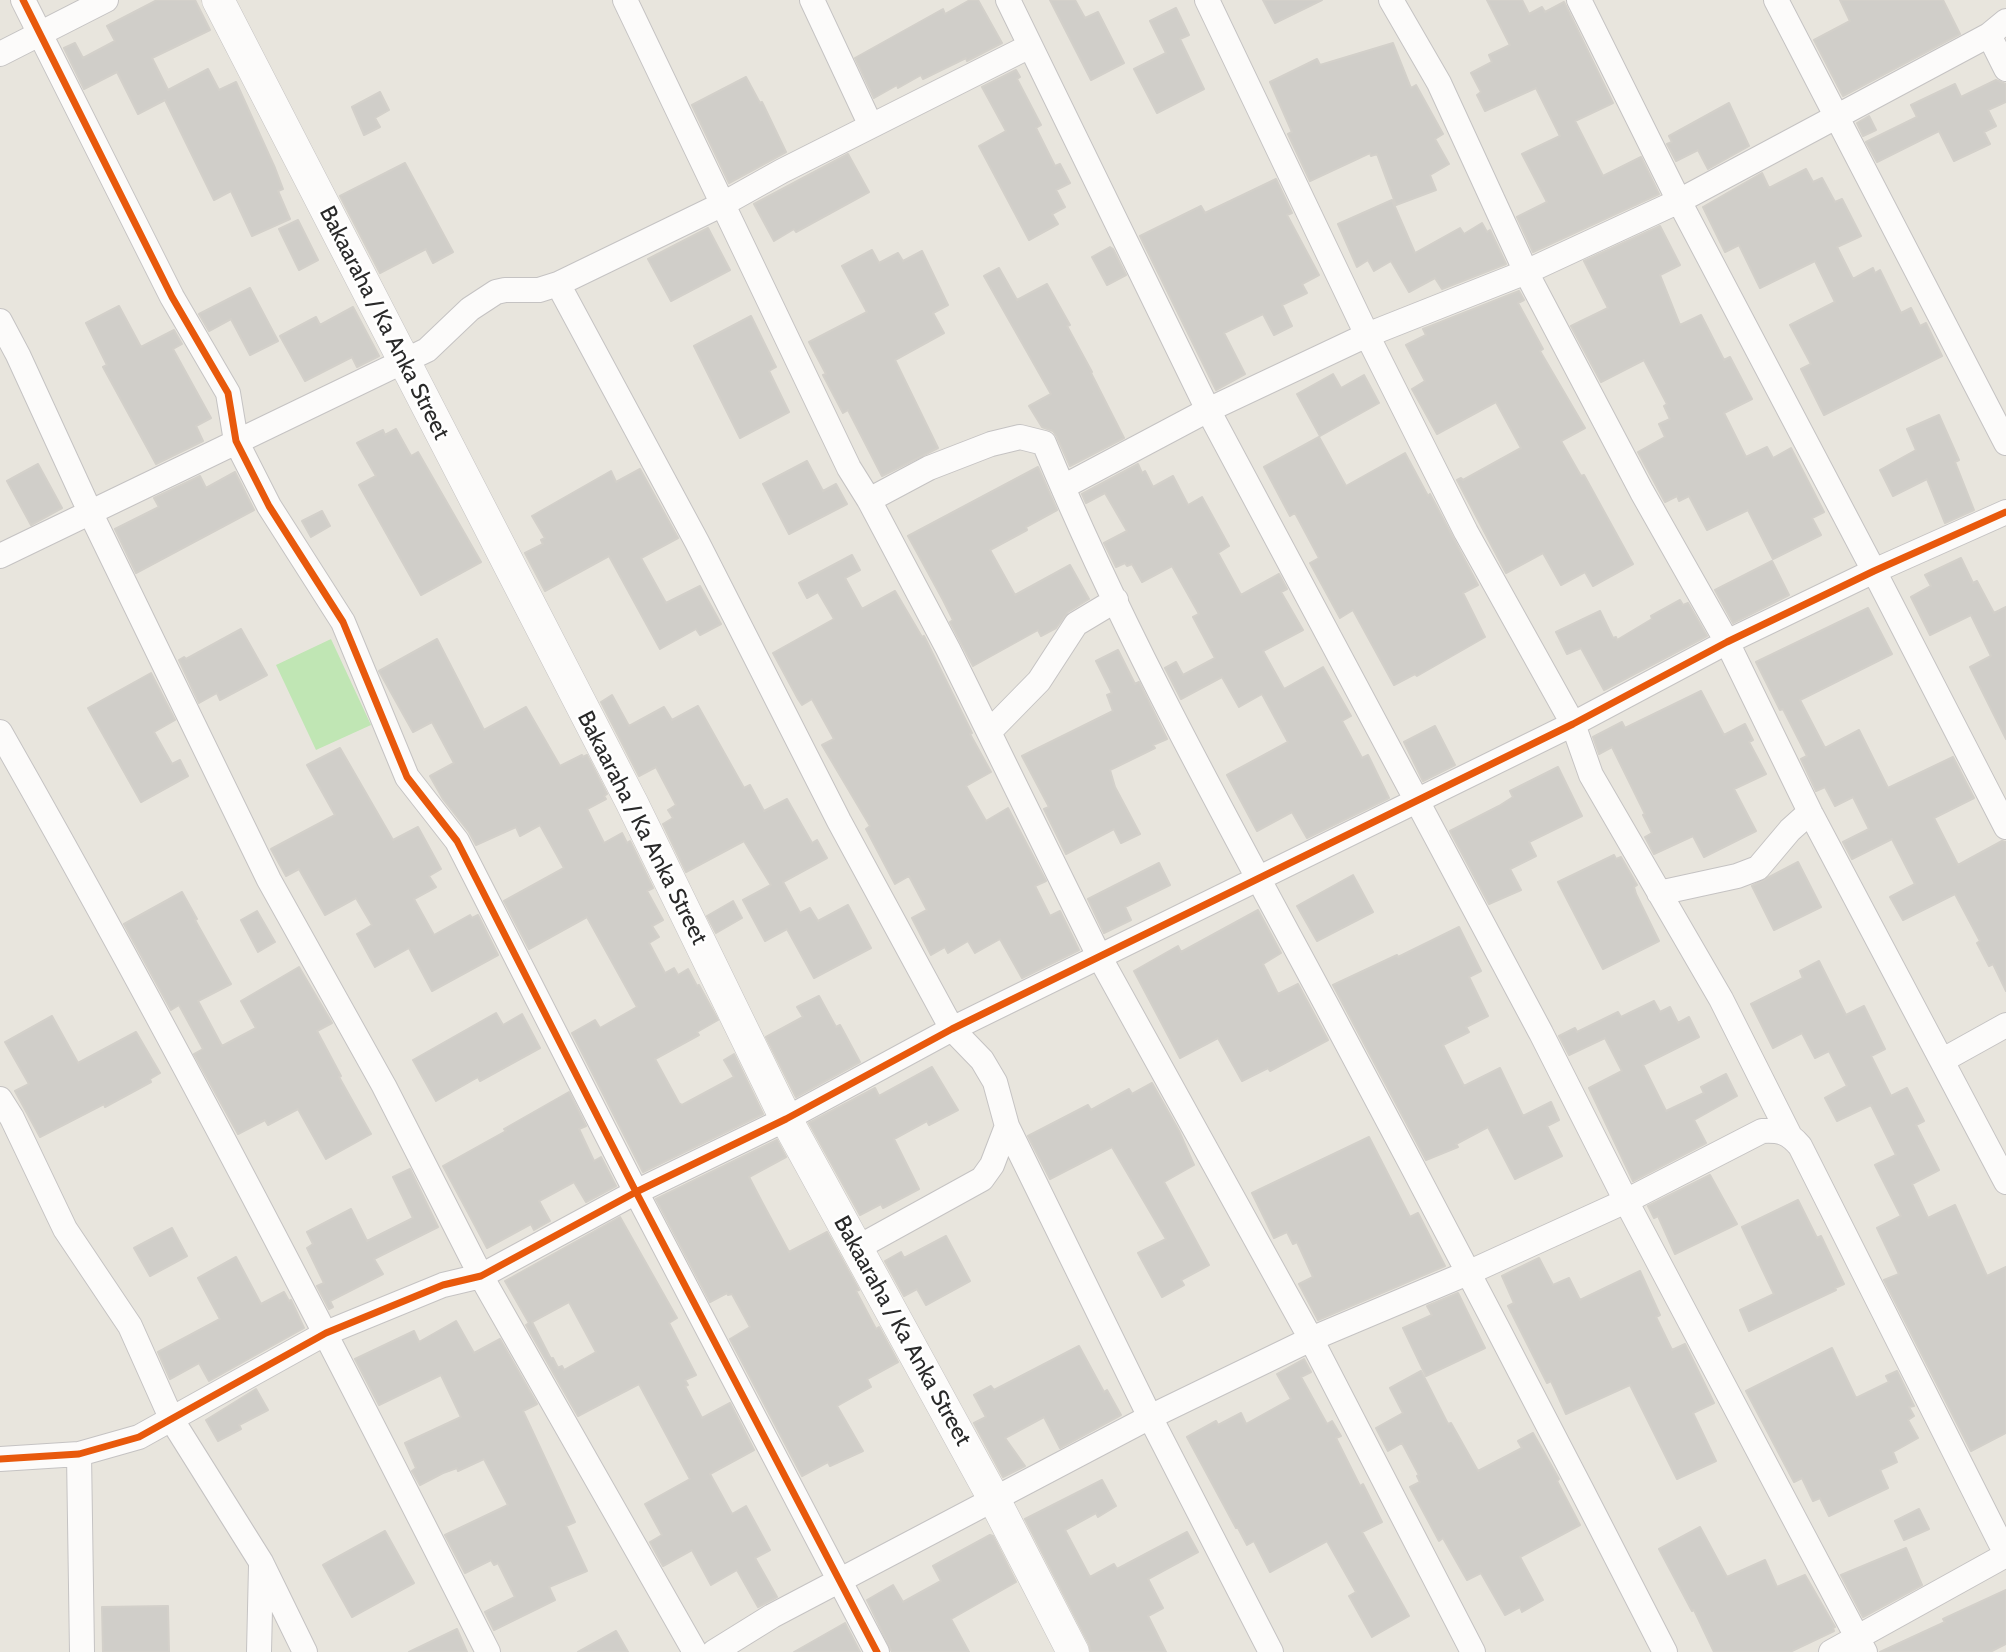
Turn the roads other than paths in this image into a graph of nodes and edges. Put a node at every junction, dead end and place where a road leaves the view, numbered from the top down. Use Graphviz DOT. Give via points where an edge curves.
graph roads {
  1 [pos="23,0"];
  2 [pos="106,0"];
  3 [pos="218,0"];
  4 [pos="625,0"];
  5 [pos="812,0"];
  6 [pos="1008,0"];
  7 [pos="1207,0"];
  8 [pos="1391,0"];
  9 [pos="1578,0"];
  10 [pos="1776,0"];
  11 [pos="1997,28"];
  12 [pos="39,34"];
  13 [pos="1030,46"];
  14 [pos="0,54"];
  15 [pos="2006,69"];
  16 [pos="1837,115"];
  17 [pos="871,126"];
  18 [pos="1679,201"];
  19 [pos="723,204"];
  20 [pos="1526,272"];
  21 [pos="558,284"];
  22 [pos="0,321"];
  23 [pos="1367,335"];
  24 [pos="404,362"];
  25 [pos="1209,410"];
  26 [pos="236,442"];
  27 [pos="2006,443"];
  28 [pos="1063,487"];
  29 [pos="869,500"];
  30 [pos="2006,512"];
  31 [pos="91,514"];
  32 [pos="0,556"];
  33 [pos="1874,570"];
  34 [pos="1116,600"];
  35 [pos="1727,642"];
  36 [pos="1573,724"];
  37 [pos="0,732"];
  38 [pos="989,732"];
  39 [pos="1417,799"];
  40 [pos="1810,812"];
  41 [pos="2006,827"];
  42 [pos="1258,877"];
  43 [pos="1659,893"];
  44 [pos="1099,956"];
  45 [pos="2006,1025"];
  46 [pos="951,1029"];
  47 [pos="1943,1060"];
  48 [pos="0,1098"];
  49 [pos="786,1119"];
  50 [pos="1007,1126"];
  51 [pos="1789,1134"];
  52 [pos="2006,1182"];
  53 [pos="636,1192"];
  54 [pos="1626,1201"];
  55 [pos="857,1248"];
  56 [pos="1470,1272"];
  57 [pos="481,1276"];
  58 [pos="326,1333"];
  59 [pos="1311,1339"];
  60 [pos="1150,1417"];
  61 [pos="172,1420"];
  62 [pos="79,1454"];
  63 [pos="0,1459"];
  64 [pos="994,1499"];
  65 [pos="2006,1554"];
  66 [pos="261,1562"];
  67 [pos="839,1582"];
  68 [pos="1862,1645"];
  69 [pos="82,1652"];
  70 [pos="259,1652"];
  71 [pos="305,1652"];
  72 [pos="488,1652"];
  73 [pos="695,1652"];
  74 [pos="714,1652"];
  75 [pos="877,1652"];
  76 [pos="1073,1652"];
  77 [pos="1271,1652"];
  78 [pos="1474,1652"];
  79 [pos="1665,1652"];
  80 [pos="1831,1652"];
  1 -- 12 [label="street"];
  2 -- 12 [label="street"];
  3 -- 24 [label="street, Bakaaraha / Ka Anka Street"];
  4 -- 19 [label="street"];
  5 -- 17 [label="street"];
  6 -- 13 [label="street"];
  7 -- 23 [label="street"];
  8 -- 20 [label="street" via="1439,83"];
  9 -- 18 [label="street"];
  10 -- 16 [label="street"];
  11 -- 15 [label="street"];
  11 -- 16 [label="street"];
  12 -- 14 [label="street"];
  12 -- 26 [label="street" via="172,297 228,393"];
  13 -- 17 [label="street"];
  13 -- 25 [label="street"];
  16 -- 18 [label="street"];
  16 -- 27 [label="street"];
  17 -- 19 [label="street"];
  18 -- 20 [label="street"];
  18 -- 33 [label="street"];
  19 -- 21 [label="street"];
  19 -- 29 [label="street" via="843,456"];
  20 -- 23 [label="street"];
  20 -- 35 [label="street"];
  21 -- 24 [label="street" via="539,290 496,292 426,350"];
  21 -- 46 [label="street"];
  22 -- 31 [label="street"];
  23 -- 25 [label="street"];
  23 -- 36 [label="street" via="1466,532"];
  24 -- 26 [label="street"];
  24 -- 49 [label="street, Bakaaraha / Ka Anka Street" via="632,803"];
  25 -- 28 [label="street"];
  25 -- 39 [label="street"];
  26 -- 31 [label="street"];
  26 -- 53 [label="street" via="269,506 343,622 407,777 457,841"];
  28 -- 29 [label="street" via="1044,443 1020,437 929,468"];
  28 -- 34 [label="street"];
  29 -- 38 [label="street"];
  30 -- 33 [label="street"];
  31 -- 32 [label="street"];
  31 -- 57 [label="street" via="269,880 384,1086"];
  33 -- 35 [label="street"];
  33 -- 41 [label="street"];
  34 -- 38 [label="street" via="1076,624 1039,681"];
  34 -- 42 [label="street"];
  35 -- 36 [label="street"];
  35 -- 40 [label="street"];
  36 -- 39 [label="street"];
  36 -- 43 [label="street" via="1591,775"];
  37 -- 58 [label="street" via="96,900"];
  38 -- 44 [label="street"];
  39 -- 42 [label="street"];
  39 -- 54 [label="street"];
  40 -- 43 [label="street" via="1758,868"];
  40 -- 47 [label="street"];
  42 -- 44 [label="street"];
  42 -- 56 [label="street"];
  43 -- 51 [label="street"];
  44 -- 46 [label="street"];
  44 -- 59 [label="street"];
  45 -- 47 [label="street"];
  46 -- 49 [label="street"];
  46 -- 50 [label="street" via="982,1060 995,1083"];
  47 -- 52 [label="street"];
  48 -- 61 [label="street" via="65,1228 130,1326"];
  49 -- 53 [label="street"];
  49 -- 55 [label="street, Bakaaraha / Ka Anka Street"];
  50 -- 55 [label="street" via="982,1179"];
  50 -- 60 [label="street"];
  51 -- 54 [label="street" via="1762,1131"];
  51 -- 65 [label="street" via="1800,1146"];
  53 -- 57 [label="street"];
  53 -- 67 [label="street"];
  54 -- 56 [label="street"];
  54 -- 68 [label="street"];
  55 -- 64 [label="street, Bakaaraha / Ka Anka Street"];
  56 -- 59 [label="street"];
  56 -- 79 [label="street"];
  57 -- 58 [label="street" via="443,1285"];
  57 -- 73 [label="street"];
  58 -- 61 [label="street"];
  58 -- 72 [label="street"];
  59 -- 60 [label="street"];
  59 -- 78 [label="street"];
  60 -- 64 [label="street"];
  60 -- 77 [label="street"];
  61 -- 62 [label="street" via="139,1437"];
  61 -- 66 [label="street"];
  62 -- 63 [label="street"];
  62 -- 69 [label="street"];
  64 -- 67 [label="street"];
  64 -- 76 [label="street, Bakaaraha / Ka Anka Street"];
  65 -- 68 [label="street"];
  66 -- 70 [label="street"];
  66 -- 71 [label="street"];
  67 -- 74 [label="street"];
  67 -- 75 [label="street"];
  68 -- 80 [label="street"];
}
